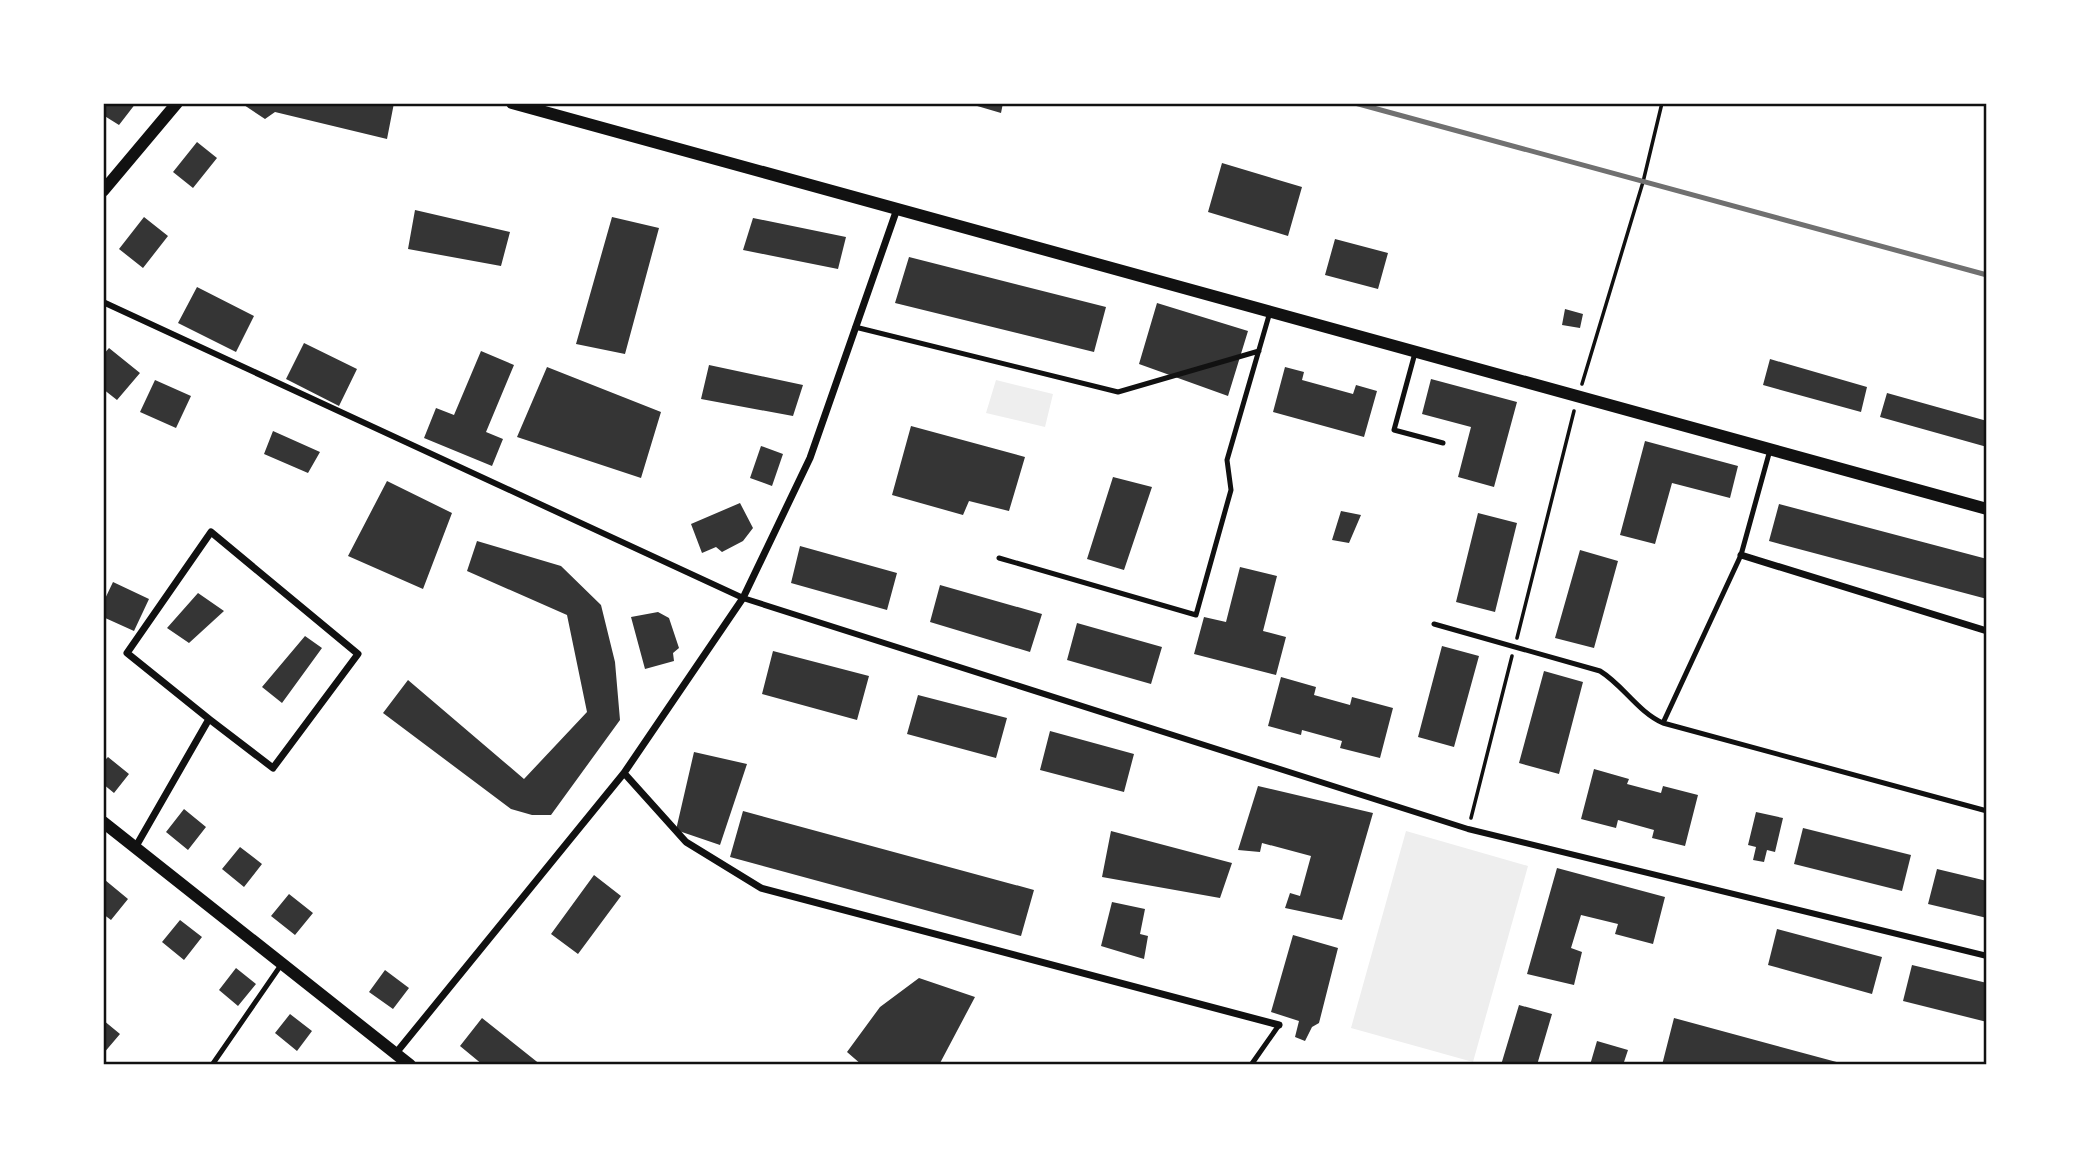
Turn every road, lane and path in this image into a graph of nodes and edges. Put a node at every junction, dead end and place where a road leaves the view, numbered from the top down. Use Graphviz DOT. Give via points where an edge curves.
graph roads {
  1 [pos="177,103"];
  2 [pos="512,103"];
  3 [pos="1662,103"];
  4 [pos="103,191"];
  5 [pos="897,209"];
  6 [pos="103,302"];
  7 [pos="1270,313"];
  8 [pos="855,327"];
  9 [pos="1259,351"];
  10 [pos="1415,353"];
  11 [pos="1578,398"];
  12 [pos="1443,443"];
  13 [pos="1770,450"];
  14 [pos="1987,509"];
  15 [pos="1741,555"];
  16 [pos="999,558"];
  17 [pos="743,598"];
  18 [pos="1434,624"];
  19 [pos="1987,631"];
  20 [pos="1515,645"];
  21 [pos="209,719"];
  22 [pos="1663,723"];
  23 [pos="624,772"];
  24 [pos="1987,811"];
  25 [pos="103,822"];
  26 [pos="1468,829"];
  27 [pos="135,848"];
  28 [pos="1987,956"];
  29 [pos="281,965"];
  30 [pos="1279,1025"];
  31 [pos="396,1053"];
  32 [pos="212,1065"];
  33 [pos="410,1065"];
  34 [pos="1251,1065"];
  1 -- 4 [label="street"];
  2 -- 5 [label="street"];
  3 -- 11 [label="path"];
  5 -- 7 [label="street"];
  5 -- 8 [label="street"];
  6 -- 17 [label="street"];
  7 -- 9 [label="lane"];
  7 -- 10 [label="street"];
  8 -- 9 [label="lane" via="1118,392"];
  8 -- 17 [label="street" via="810,458"];
  9 -- 16 [label="lane" via="1227,460 1231,490 1196,615"];
  10 -- 11 [label="street"];
  10 -- 12 [label="lane" via="1394,430"];
  11 -- 13 [label="street"];
  11 -- 20 [label="path"];
  13 -- 14 [label="street"];
  13 -- 15 [label="lane"];
  15 -- 19 [label="street"];
  15 -- 22 [label="lane"];
  17 -- 23 [label="street"];
  17 -- 26 [label="street"];
  18 -- 20 [label="lane"];
  20 -- 22 [label="lane" via="1600,671 1617,681 1650,717"];
  20 -- 26 [label="path"];
  21 -- 21 [label="street" via="273,768 358,654 211,532 127,653"];
  21 -- 27 [label="street"];
  22 -- 24 [label="lane"];
  23 -- 30 [label="street" via="687,842 761,888"];
  23 -- 31 [label="street"];
  25 -- 27 [label="street"];
  26 -- 28 [label="street"];
  27 -- 29 [label="street"];
  29 -- 31 [label="street"];
  29 -- 32 [label="lane"];
  30 -- 34 [label="lane"];
  31 -- 33 [label="street"];
}
